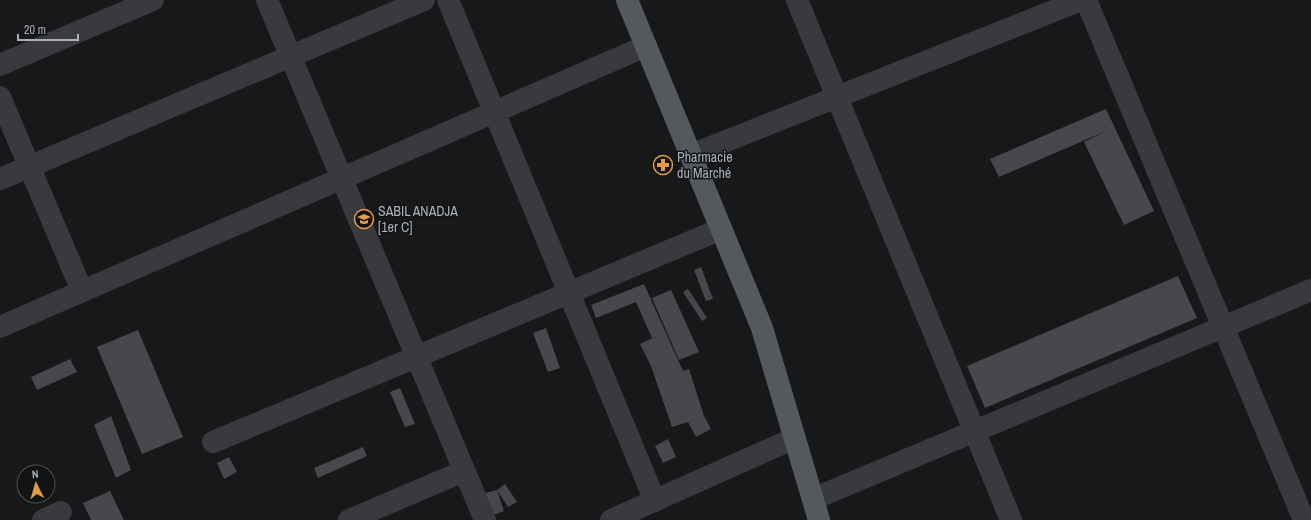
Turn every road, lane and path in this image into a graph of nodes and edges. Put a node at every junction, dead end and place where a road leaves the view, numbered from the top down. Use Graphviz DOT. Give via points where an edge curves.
graph roads {
  1 [pos="153,0"];
  2 [pos="267,0"];
  3 [pos="424,0"];
  4 [pos="448,0"];
  5 [pos="627,0"];
  6 [pos="797,0"];
  7 [pos="1081,0"];
  8 [pos="1086,0"];
  9 [pos="646,46"];
  10 [pos="291,56"];
  11 [pos="0,66"];
  12 [pos="0,97"];
  13 [pos="836,97"];
  14 [pos="494,112"];
  15 [pos="691,155"];
  16 [pos="29,167"];
  17 [pos="0,179"];
  18 [pos="342,179"];
  19 [pos="721,229"];
  20 [pos="1311,290"];
  21 [pos="82,292"];
  22 [pos="569,293"];
  23 [pos="0,327"];
  24 [pos="1223,327"];
  25 [pos="416,356"];
  26 [pos="974,431"];
  27 [pos="795,438"];
  28 [pos="213,442"];
  29 [pos="464,471"];
  30 [pos="813,499"];
  31 [pos="655,501"];
  32 [pos="349,520"];
  33 [pos="485,520"];
  34 [pos="611,520"];
  35 [pos="819,520"];
  36 [pos="1011,520"];
  37 [pos="1304,520"];
  1 -- 11 [label="street"];
  2 -- 10 [label="street"];
  3 -- 10 [label="street"];
  4 -- 14 [label="street"];
  5 -- 9 [label="main road"];
  6 -- 13 [label="street"];
  7 -- 13 [label="street"];
  8 -- 24 [label="street"];
  9 -- 14 [label="street"];
  9 -- 15 [label="main road"];
  10 -- 16 [label="street"];
  10 -- 18 [label="street"];
  12 -- 16 [label="street"];
  13 -- 15 [label="street"];
  13 -- 26 [label="street"];
  14 -- 18 [label="street"];
  14 -- 22 [label="street"];
  15 -- 19 [label="main road"];
  16 -- 17 [label="street"];
  16 -- 21 [label="street"];
  18 -- 21 [label="street"];
  18 -- 25 [label="street"];
  19 -- 22 [label="street"];
  19 -- 27 [label="main road" via="762,328"];
  20 -- 24 [label="street"];
  21 -- 23 [label="street"];
  22 -- 25 [label="street"];
  22 -- 31 [label="street"];
  24 -- 26 [label="street"];
  24 -- 37 [label="street"];
  25 -- 28 [label="street"];
  25 -- 29 [label="street"];
  26 -- 30 [label="street"];
  26 -- 36 [label="street"];
  27 -- 30 [label="main road"];
  27 -- 31 [label="street"];
  29 -- 32 [label="street"];
  29 -- 33 [label="street"];
  30 -- 35 [label="main road"];
  31 -- 34 [label="street"];
}
